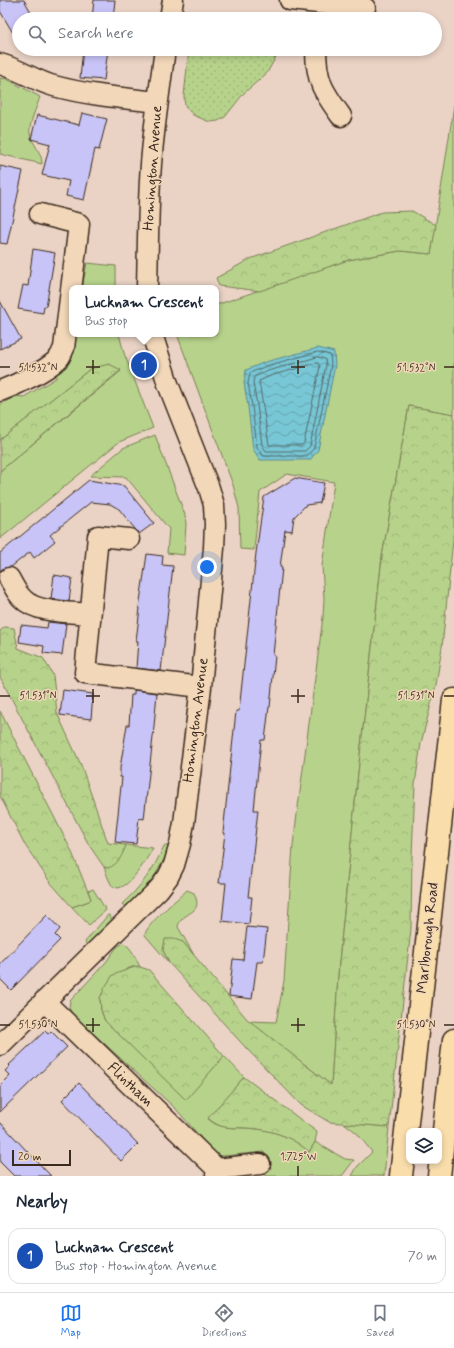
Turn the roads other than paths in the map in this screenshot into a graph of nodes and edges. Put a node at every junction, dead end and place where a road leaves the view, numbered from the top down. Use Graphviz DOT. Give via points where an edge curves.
graph roads {
  1 [pos="173,0"];
  2 [pos="290,0"];
  3 [pos="365,8"];
  4 [pos="318,11"];
  5 [pos="171,12"];
  6 [pos="164,56"];
  7 [pos="316,56"];
  8 [pos="0,64"];
  9 [pos="157,102"];
  10 [pos="341,116"];
  11 [pos="40,214"];
  12 [pos="72,285"];
  13 [pos="147,285"];
  14 [pos="69,307"];
  15 [pos="153,337"];
  16 [pos="0,391"];
  17 [pos="129,539"];
  18 [pos="9,578"];
  19 [pos="90,614"];
  20 [pos="201,687"];
  21 [pos="454,700"];
  22 [pos="44,1001"];
  23 [pos="454,1040"];
  24 [pos="0,1045"];
  25 [pos="260,1164"];
  26 [pos="217,1172"];
  27 [pos="401,1176"];
  28 [pos="439,1176"];
  1 -- 5 [label="street"];
  2 -- 4 [label="street"];
  3 -- 4 [label="street"];
  6 -- 9 [label="street, Homington Avenue"];
  7 -- 10 [label="street" via="318,77"];
  8 -- 9 [label="street" via="54,86"];
  9 -- 13 [label="street, Homington Avenue" via="149,194"];
  11 -- 12 [label="street" via="79,224"];
  14 -- 16 [label="street" via="64,348 58,360 38,373"];
  15 -- 20 [label="street, Homington Avenue" via="214,505 214,548"];
  17 -- 19 [label="street" via="98,536"];
  18 -- 19 [label="street" via="31,606"];
  19 -- 20 [label="street" via="85,673"];
  20 -- 22 [label="street, Homington Avenue" via="183,833 170,873 159,889"];
  21 -- 27 [label="highway, Marlborough Road"];
  22 -- 24 [label="street, Homington Avenue"];
  22 -- 26 [label="street, Flintham"];
  23 -- 28 [label="highway"];
  25 -- 26 [label="street, Flintham"];
}
